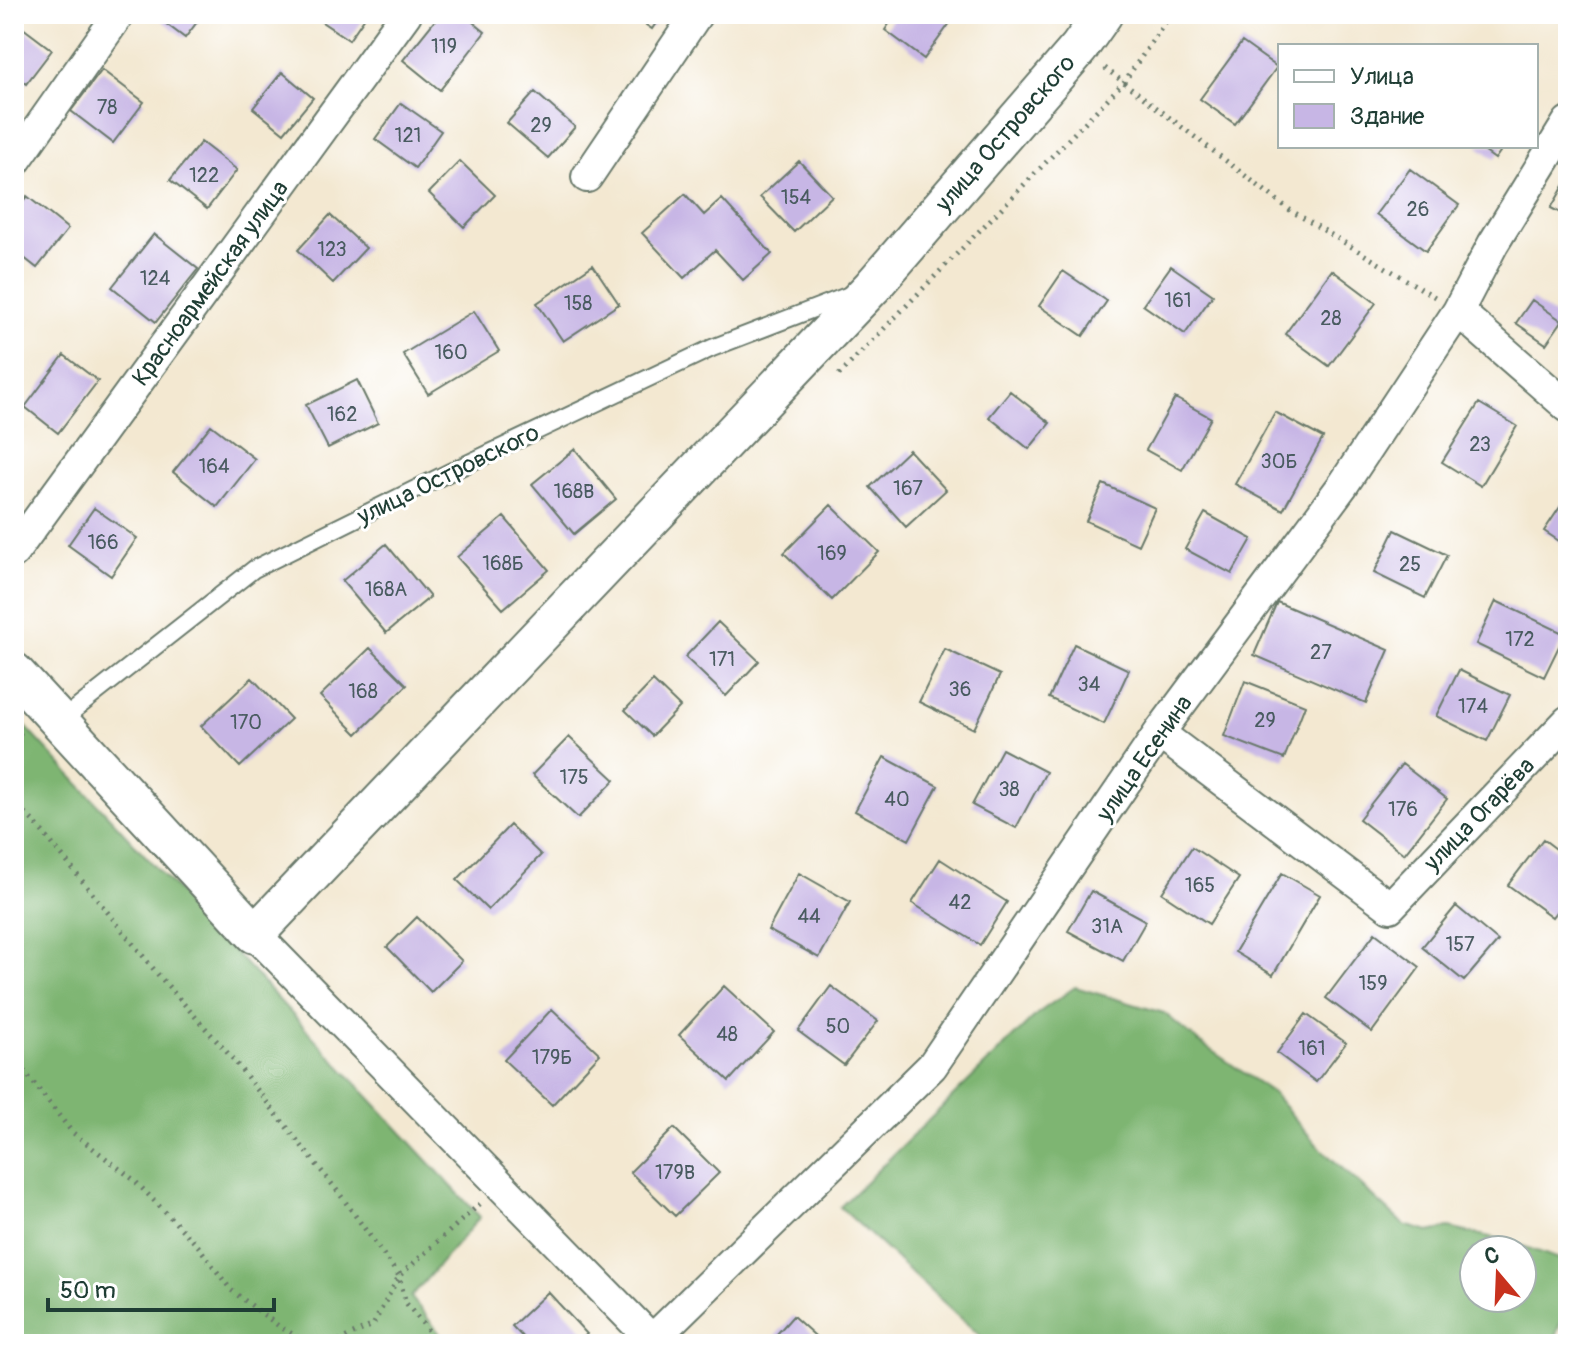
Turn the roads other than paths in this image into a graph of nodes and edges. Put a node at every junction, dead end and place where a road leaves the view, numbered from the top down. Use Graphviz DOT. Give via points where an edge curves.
graph roads {
  1 [pos="119,14"];
  2 [pos="406,14"];
  3 [pos="697,14"];
  4 [pos="1103,14"];
  5 [pos="1568,122"];
  6 [pos="14,163"];
  7 [pos="587,177"];
  8 [pos="872,287"];
  9 [pos="1458,311"];
  10 [pos="1568,407"];
  11 [pos="14,552"];
  12 [pos="14,672"];
  13 [pos="1568,721"];
  14 [pos="59,722"];
  15 [pos="1159,733"];
  16 [pos="255,934"];
  1 -- 6 [label="street"];
  2 -- 11 [label="street, Красноармейская улица"];
  3 -- 7 [label="street"];
  4 -- 8 [label="street, улица Островского"];
  5 -- 9 [label="street, улица Есенина"];
  8 -- 14 [label="lane, улица Островского" via="712,348 254,569"];
  8 -- 16 [label="street, улица Островского"];
  9 -- 10 [label="street"];
  9 -- 15 [label="street, улица Есенина" via="1343,485"];
  12 -- 14 [label="street"];
  13 -- 15 [label="street, улица Огарёва" via="1390,907"];
  14 -- 16 [label="street"];
  15 -- 16 [label="street, улица Есенина" via="932,1066 652,1340"];
}
